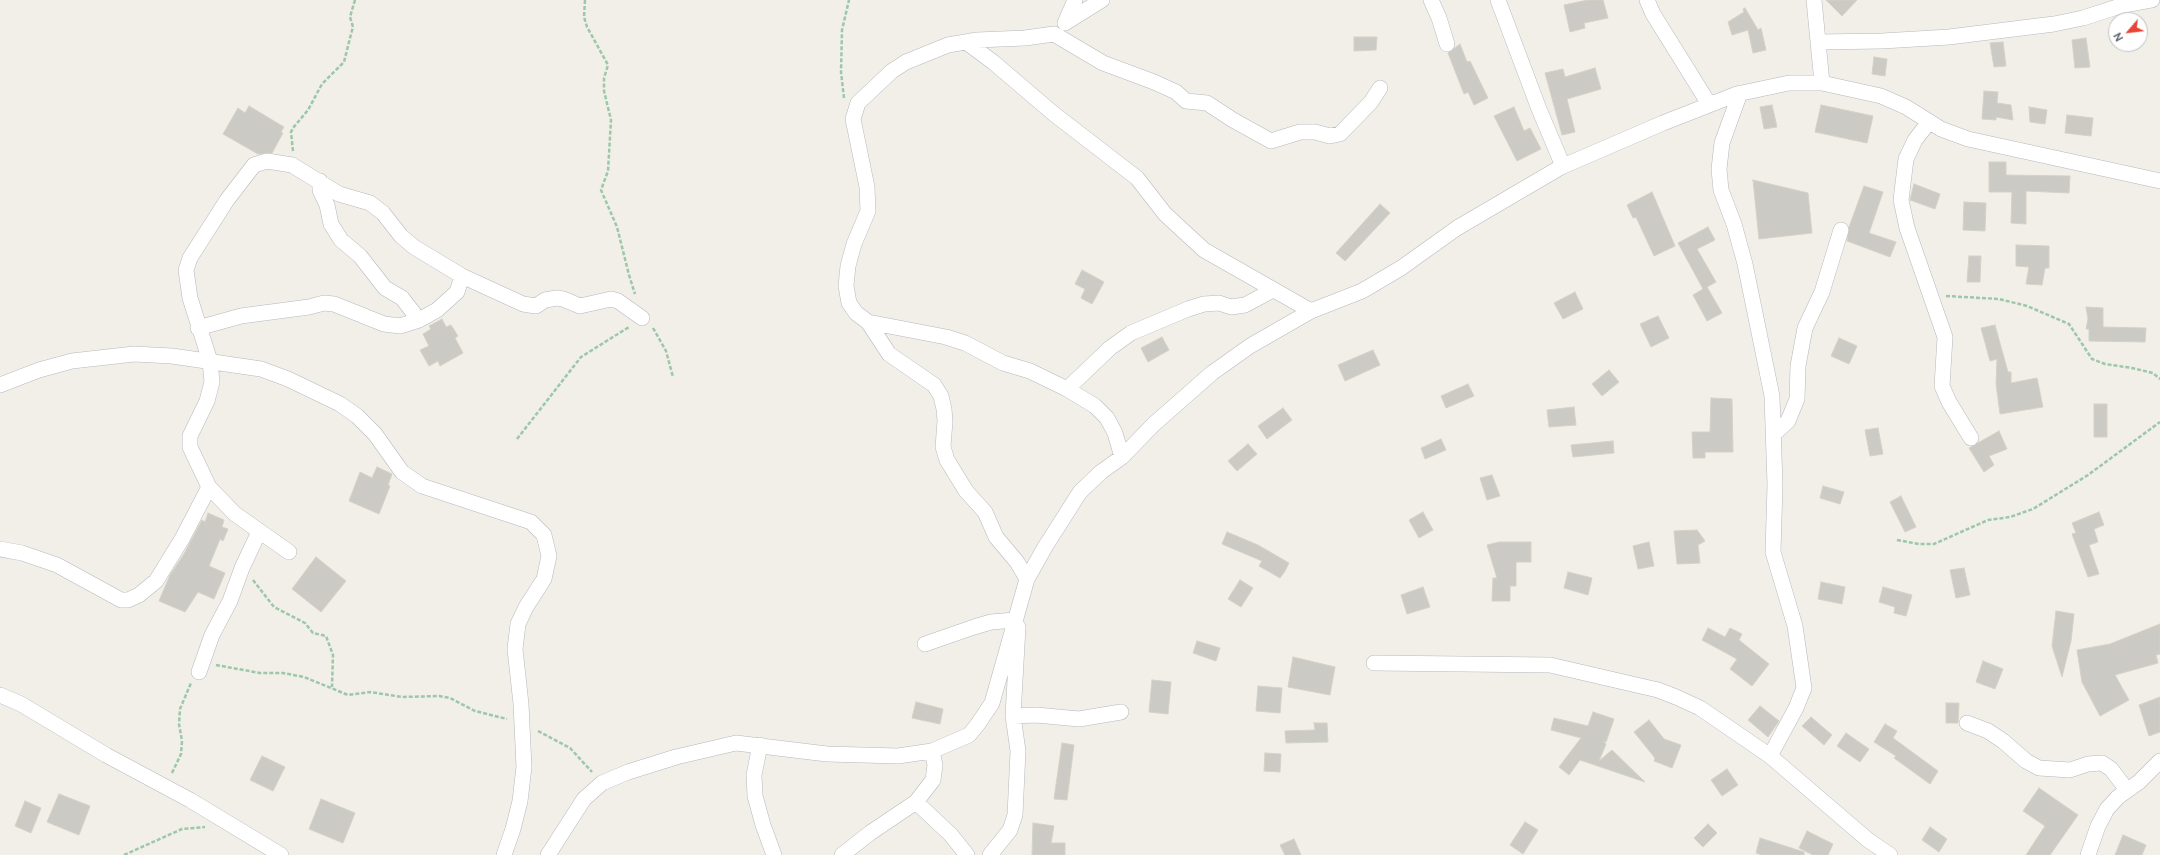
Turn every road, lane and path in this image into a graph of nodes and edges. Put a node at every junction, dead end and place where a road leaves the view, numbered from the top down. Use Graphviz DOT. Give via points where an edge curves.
graph roads {
  1 [pos="356,0"];
  2 [pos="585,0"];
  3 [pos="849,0"];
  4 [pos="1076,0"];
  5 [pos="1102,0"];
  6 [pos="1431,0"];
  7 [pos="1498,0"];
  8 [pos="1647,0"];
  9 [pos="1814,0"];
  10 [pos="2152,0"];
  11 [pos="1065,23"];
  12 [pos="1054,34"];
  13 [pos="966,42"];
  14 [pos="1819,42"];
  15 [pos="1447,44"];
  16 [pos="1822,83"];
  17 [pos="1380,88"];
  18 [pos="1740,93"];
  19 [pos="1709,104"];
  20 [pos="853,119"];
  21 [pos="1929,122"];
  22 [pos="292,165"];
  23 [pos="1563,166"];
  24 [pos="320,181"];
  25 [pos="2160,181"];
  26 [pos="1841,230"];
  27 [pos="462,276"];
  28 [pos="1274,290"];
  29 [pos="1932,295"];
  30 [pos="637,297"];
  31 [pos="1311,311"];
  32 [pos="642,318"];
  33 [pos="419,320"];
  34 [pos="868,322"];
  35 [pos="198,328"];
  36 [pos="210,361"];
  37 [pos="673,377"];
  38 [pos="2160,380"];
  39 [pos="0,385"];
  40 [pos="1067,389"];
  41 [pos="2160,422"];
  42 [pos="1774,434"];
  43 [pos="1971,438"];
  44 [pos="517,439"];
  45 [pos="1122,457"];
  46 [pos="209,487"];
  47 [pos="259,532"];
  48 [pos="1897,540"];
  49 [pos="0,549"];
  50 [pos="289,552"];
  51 [pos="242,568"];
  52 [pos="1027,579"];
  53 [pos="1016,614"];
  54 [pos="925,644"];
  55 [pos="1374,663"];
  56 [pos="199,672"];
  57 [pos="332,687"];
  58 [pos="0,695"];
  59 [pos="1121,712"];
  60 [pos="1013,716"];
  61 [pos="522,722"];
  62 [pos="1967,723"];
  63 [pos="760,745"];
  64 [pos="932,751"];
  65 [pos="1770,756"];
  66 [pos="2160,761"];
  67 [pos="602,783"];
  68 [pos="166,786"];
  69 [pos="2127,790"];
  70 [pos="916,802"];
  71 [pos="232,825"];
  72 [pos="124,855"];
  73 [pos="281,855"];
  74 [pos="504,855"];
  75 [pos="548,855"];
  76 [pos="774,855"];
  77 [pos="842,855"];
  78 [pos="967,855"];
  79 [pos="990,855"];
  80 [pos="1890,855"];
  81 [pos="2088,855"];
  1 -- 22 [label="path" via="350,17 352,27 344,62 322,84 308,110 293,128"];
  2 -- 30 [label="path" via="584,17 587,27 608,65 604,91 611,120 608,171 601,190 617,227"];
  3 -- 20 [label="path" via="842,30 841,72 842,93"];
  4 -- 11 [label="street"];
  5 -- 11 [label="street"];
  6 -- 15 [label="street"];
  7 -- 23 [label="street" via="1533,95"];
  8 -- 19 [label="street" via="1653,14"];
  9 -- 14 [label="street"];
  10 -- 14 [label="street" via="2054,24 1950,37"];
  11 -- 12 [label="street"];
  12 -- 13 [label="street"];
  12 -- 17 [label="street" via="1103,63 1176,92 1186,101 1206,103 1271,141 1300,132 1330,136 1340,134 1371,102"];
  13 -- 20 [label="street" via="948,45 906,62 892,71 858,103"];
  13 -- 28 [label="street" via="1137,178 1165,214 1204,250"];
  14 -- 16 [label="street"];
  16 -- 18 [label="street" via="1790,83"];
  16 -- 21 [label="street" via="1880,96 1906,107"];
  18 -- 19 [label="street"];
  18 -- 42 [label="street" via="1722,143 1719,176 1747,272 1772,396"];
  19 -- 23 [label="street"];
  20 -- 34 [label="street" via="867,187 868,211 854,244 846,286 849,303 856,313"];
  21 -- 25 [label="street" via="1968,139"];
  21 -- 29 [label="street" via="1906,159 1901,200 1907,228"];
  22 -- 24 [label="street"];
  22 -- 35 [label="street" via="267,161 254,165 227,200 190,258 186,280"];
  23 -- 31 [label="street" via="1457,228 1401,268 1362,291"];
  24 -- 27 [label="street" via="339,194 365,201 376,207 391,220 407,242"];
  24 -- 33 [label="street" via="320,190 327,205 331,224 341,240 360,256 385,288 402,298"];
  26 -- 42 [label="street" via="1822,292 1805,328 1798,366 1797,399 1788,421"];
  27 -- 32 [label="street" via="523,304 536,306 545,300 563,298 580,306 611,299"];
  27 -- 33 [label="street" via="457,292 452,298"];
  28 -- 31 [label="street"];
  28 -- 40 [label="street" via="1245,305 1231,307 1204,304 1131,333 1110,348"];
  29 -- 38 [label="path" via="1999,299 2027,306 2068,324 2092,359 2153,373"];
  29 -- 43 [label="street" via="1945,337 1942,386"];
  31 -- 45 [label="street" via="1250,346 1212,374 1154,424"];
  32 -- 37 [label="path" via="646,315 666,351"];
  32 -- 44 [label="path" via="581,356"];
  33 -- 35 [label="street" via="400,326 384,324 334,304 324,303 309,308 241,316"];
  34 -- 40 [label="street" via="965,342 1003,363 1030,371"];
  34 -- 52 [label="street" via="889,354 934,385 941,396 945,421 943,447 947,460 966,490 985,512 996,537 1017,562"];
  35 -- 36 [label="street"];
  36 -- 39 [label="street" via="134,354 72,361"];
  36 -- 46 [label="street" via="212,382 207,401 190,436 190,447"];
  36 -- 61 [label="street" via="261,369 321,393 361,420 411,480 474,505 531,522 544,535 549,556 544,579 518,624 514,649"];
  40 -- 45 [label="street" via="1095,406 1107,418 1115,433"];
  41 -- 48 [label="path" via="2088,475 2033,508 2010,517 1988,520 1934,544"];
  42 -- 65 [label="street" via="1773,552 1795,626 1804,688"];
  45 -- 52 [label="street" via="1080,492"];
  46 -- 47 [label="street" via="236,514"];
  46 -- 49 [label="street" via="182,539 156,581 139,595 128,600 121,600 85,578 57,565 22,553"];
  47 -- 50 [label="street"];
  47 -- 51 [label="street"];
  51 -- 56 [label="street" via="230,601 212,635"];
  51 -- 57 [label="path" via="274,607 304,623 313,632 326,636 333,656"];
  52 -- 53 [label="street"];
  53 -- 54 [label="street"];
  53 -- 60 [label="street" via="1018,649"];
  53 -- 64 [label="street" via="992,703 969,735"];
  55 -- 65 [label="street" via="1550,665 1586,673 1676,697 1700,708"];
  56 -- 57 [label="path" via="212,665 223,665 260,673 283,672"];
  56 -- 68 [label="path" via="188,688 180,709 181,754"];
  57 -- 61 [label="path" via="348,695 370,692 402,697 450,698 475,711"];
  58 -- 68 [label="street" via="21,704 106,755"];
  59 -- 60 [label="street" via="1079,719 1036,715"];
  60 -- 79 [label="street" via="1018,751 1015,815 1010,830"];
  61 -- 67 [label="path" via="570,748"];
  61 -- 74 [label="street" via="524,767 520,801 514,829"];
  62 -- 69 [label="street" via="1988,731 2039,768 2070,770 2088,764 2102,763"];
  63 -- 64 [label="street" via="827,754 872,756 898,756"];
  63 -- 67 [label="street" via="736,743 676,757"];
  63 -- 76 [label="street" via="754,775 755,796"];
  64 -- 70 [label="street" via="935,765 933,780"];
  65 -- 80 [label="street" via="1868,840"];
  66 -- 69 [label="street"];
  67 -- 75 [label="street" via="584,799"];
  68 -- 71 [label="street"];
  69 -- 81 [label="street" via="2107,809"];
  70 -- 77 [label="street" via="870,832"];
  70 -- 78 [label="street" via="951,835"];
  71 -- 72 [label="path" via="182,829"];
  71 -- 73 [label="street"];
}
